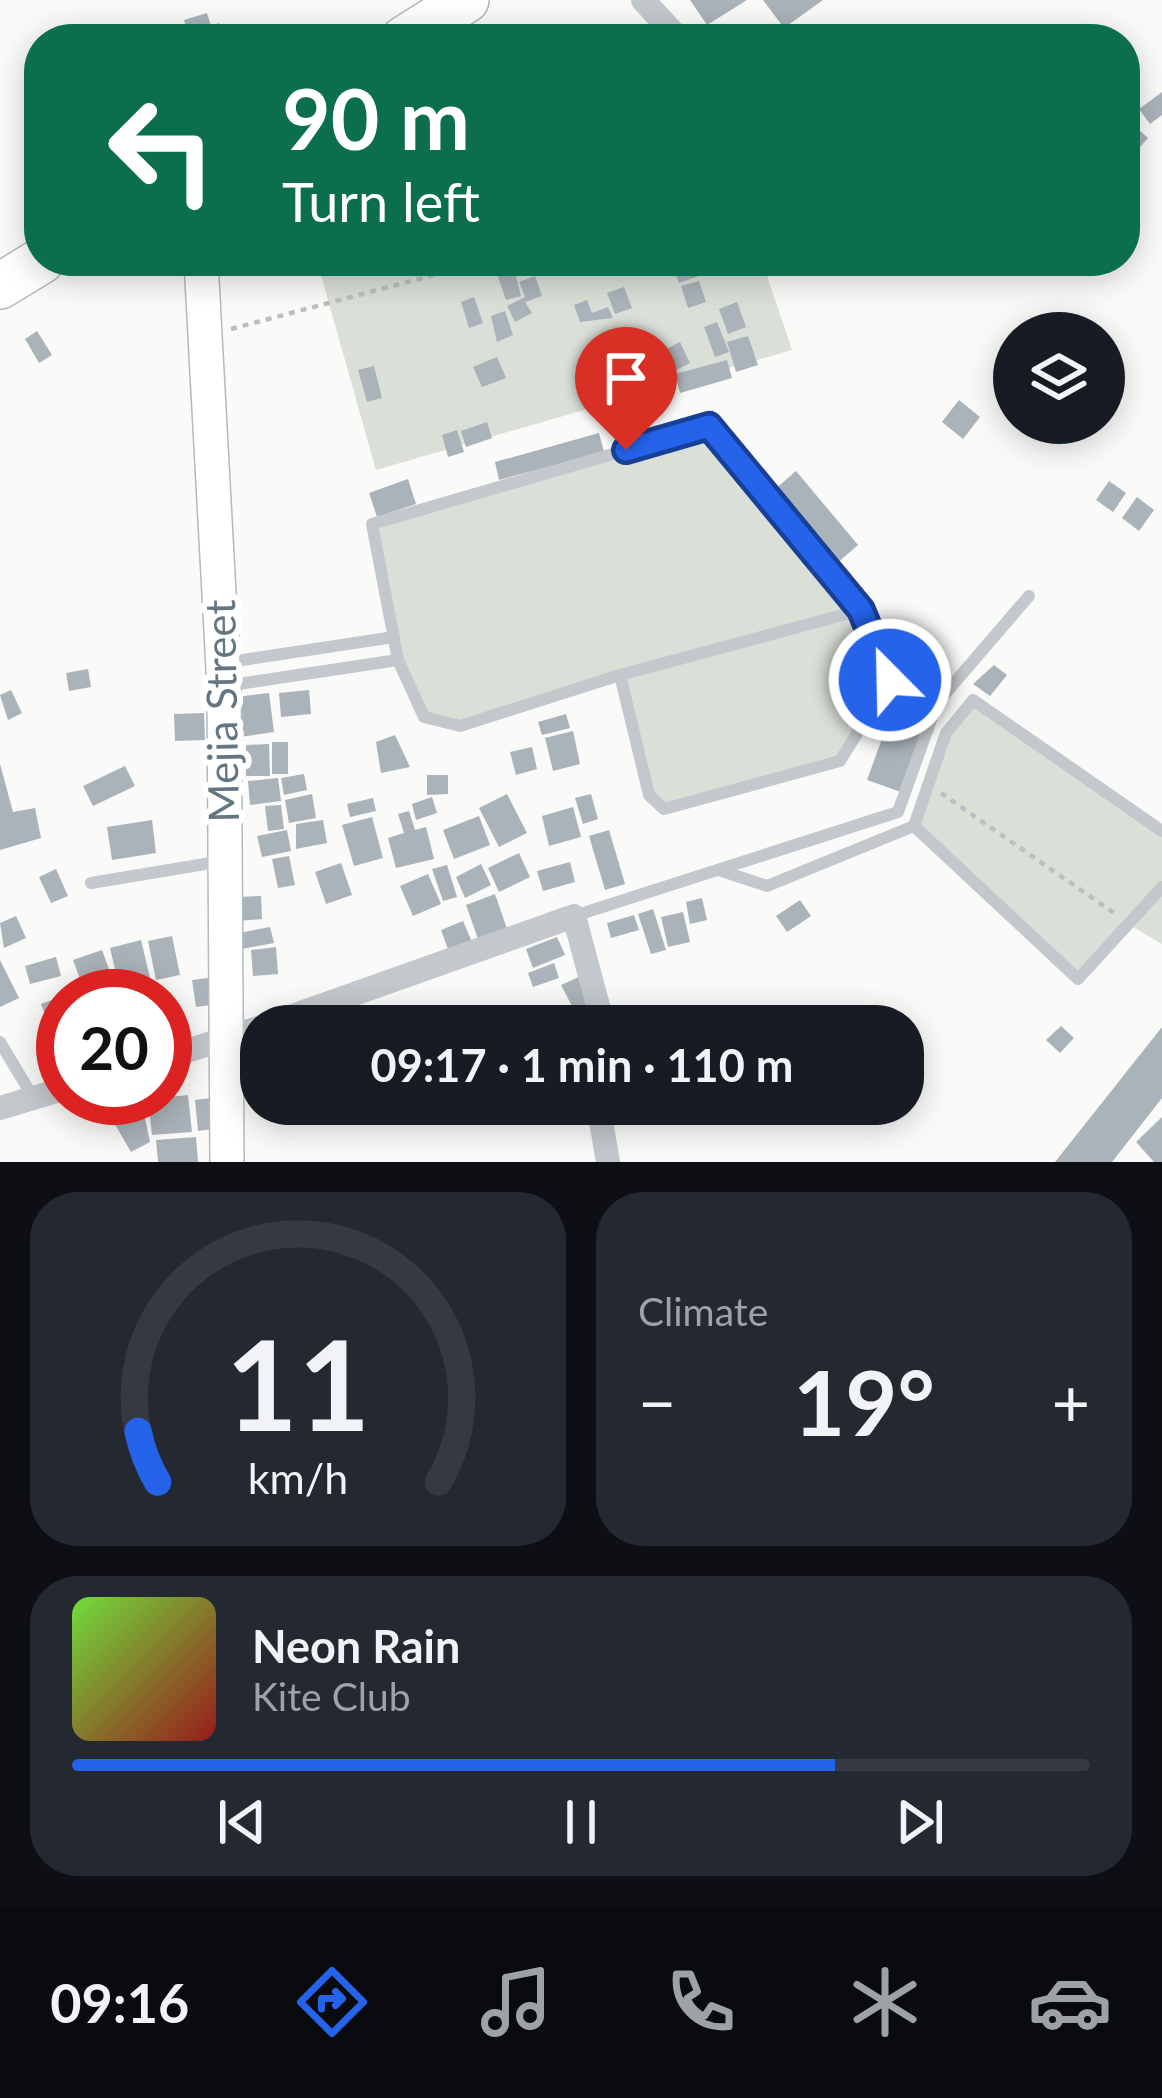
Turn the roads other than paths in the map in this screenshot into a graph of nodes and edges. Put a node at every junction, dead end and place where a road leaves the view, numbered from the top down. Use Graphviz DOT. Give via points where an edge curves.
graph roads {
  1 [pos="466,0"];
  2 [pos="643,0"];
  3 [pos="428,24"];
  4 [pos="665,24"];
  5 [pos="202,276"];
  6 [pos="1029,596"];
  7 [pos="861,610"];
  8 [pos="394,638"];
  9 [pos="398,660"];
  10 [pos="223,675"];
  11 [pos="620,675"];
  12 [pos="914,826"];
  13 [pos="1162,831"];
  14 [pos="224,861"];
  15 [pos="717,869"];
  16 [pos="91,884"];
  17 [pos="1162,887"];
  18 [pos="574,916"];
  19 [pos="322,1005"];
  20 [pos="598,1005"];
  21 [pos="240,1034"];
  22 [pos="224,1040"];
  23 [pos="0,1042"];
  24 [pos="192,1050"];
  25 [pos="34,1098"];
  26 [pos="0,1108"];
  27 [pos="602,1125"];
  28 [pos="227,1162"];
  29 [pos="608,1162"];
  1 -- 3 [label="highway"];
  2 -- 4 [label="street"];
  5 -- 10 [label="street, Mejia Street"];
  6 -- 15 [label="lane" via="937,703 898,812"];
  7 -- 8 [label="lane" via="709,426 373,524"];
  7 -- 11 [label="lane"];
  7 -- 11 [label="lane" via="890,680 840,761 664,809 649,794"];
  8 -- 9 [label="lane"];
  8 -- 10 [label="lane"];
  9 -- 10 [label="lane"];
  9 -- 11 [label="lane" via="424,717 460,726"];
  10 -- 14 [label="street, Mejia Street"];
  12 -- 13 [label="lane" via="946,733 974,700"];
  12 -- 15 [label="lane" via="766,886"];
  12 -- 17 [label="lane" via="1078,979"];
  14 -- 16 [label="lane"];
  14 -- 22 [label="street, Mejia Street"];
  15 -- 18 [label="lane"];
  18 -- 19 [label="street"];
  18 -- 20 [label="street"];
  21 -- 22 [label="street"];
  22 -- 24 [label="street"];
  22 -- 28 [label="street, Mejia Street"];
  23 -- 25 [label="lane"];
  25 -- 26 [label="street"];
  27 -- 29 [label="street"];
}
